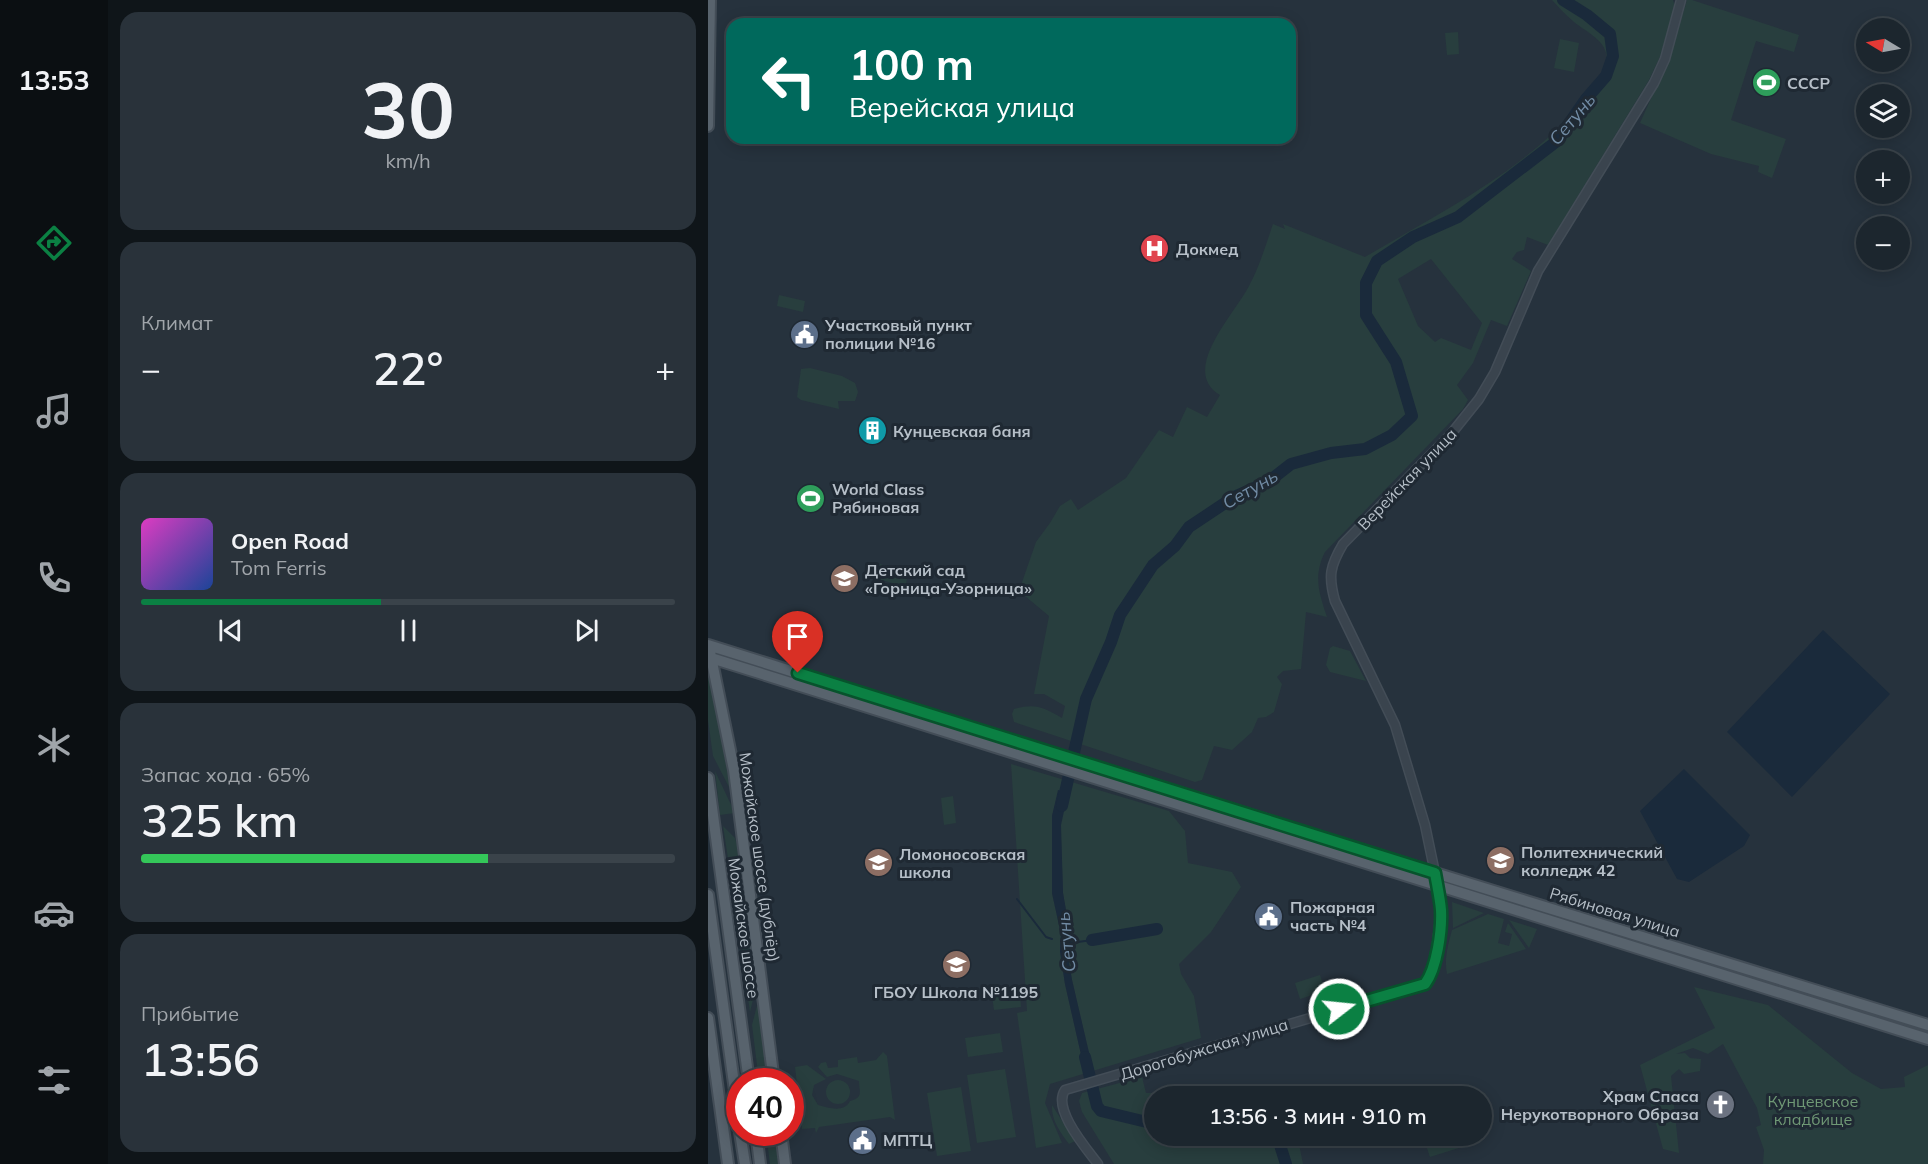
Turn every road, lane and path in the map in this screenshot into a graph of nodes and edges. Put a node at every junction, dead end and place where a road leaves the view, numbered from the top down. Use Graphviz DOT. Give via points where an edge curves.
graph roads {
  1 [pos="710,0"];
  2 [pos="1682,0"];
  3 [pos="708,126"];
  4 [pos="708,642"];
  5 [pos="709,657"];
  6 [pos="1053,759"];
  7 [pos="708,778"];
  8 [pos="1436,878"];
  9 [pos="708,895"];
  10 [pos="1425,984"];
  11 [pos="708,1018"];
  12 [pos="1928,1025"];
  13 [pos="1928,1039"];
  14 [pos="732,1068"];
  15 [pos="747,1068"];
  16 [pos="772,1068"];
  17 [pos="742,1146"];
  18 [pos="758,1146"];
  19 [pos="783,1146"];
  20 [pos="728,1164"];
  21 [pos="745,1164"];
  22 [pos="760,1164"];
  23 [pos="785,1164"];
  24 [pos="1098,1164"];
  1 -- 3 [label="main road"];
  2 -- 8 [label="street, Верейская улица" via="1654,83 1538,271 1495,372 1479,399 1451,434 1344,544 1332,562 1329,582 1335,601 1395,725 1425,825"];
  4 -- 5 [label="main road, Можайское шоссе (дублёр)"];
  4 -- 6 [label="main road, Рябиновая улица"];
  5 -- 6 [label="main road, Рябиновая улица"];
  5 -- 16 [label="main road, Можайское шоссе (дублёр)" via="734,770"];
  6 -- 8 [label="main road, Рябиновая улица"];
  7 -- 15 [label="main road, Можайское шоссе"];
  8 -- 10 [label="street, Верейская улица" via="1441,910 1439,930 1435,963"];
  8 -- 12 [label="main road, Рябиновая улица"];
  8 -- 13 [label="main road, Рябиновая улица"];
  9 -- 14 [label="main road, Можайское шоссе"];
  10 -- 24 [label="street, Дорогобужская улица" via="1065,1090 1061,1107"];
  11 -- 20 [label="main road"];
  17 -- 21 [label="main road"];
  18 -- 22 [label="main road"];
  19 -- 23 [label="main road"];
}
